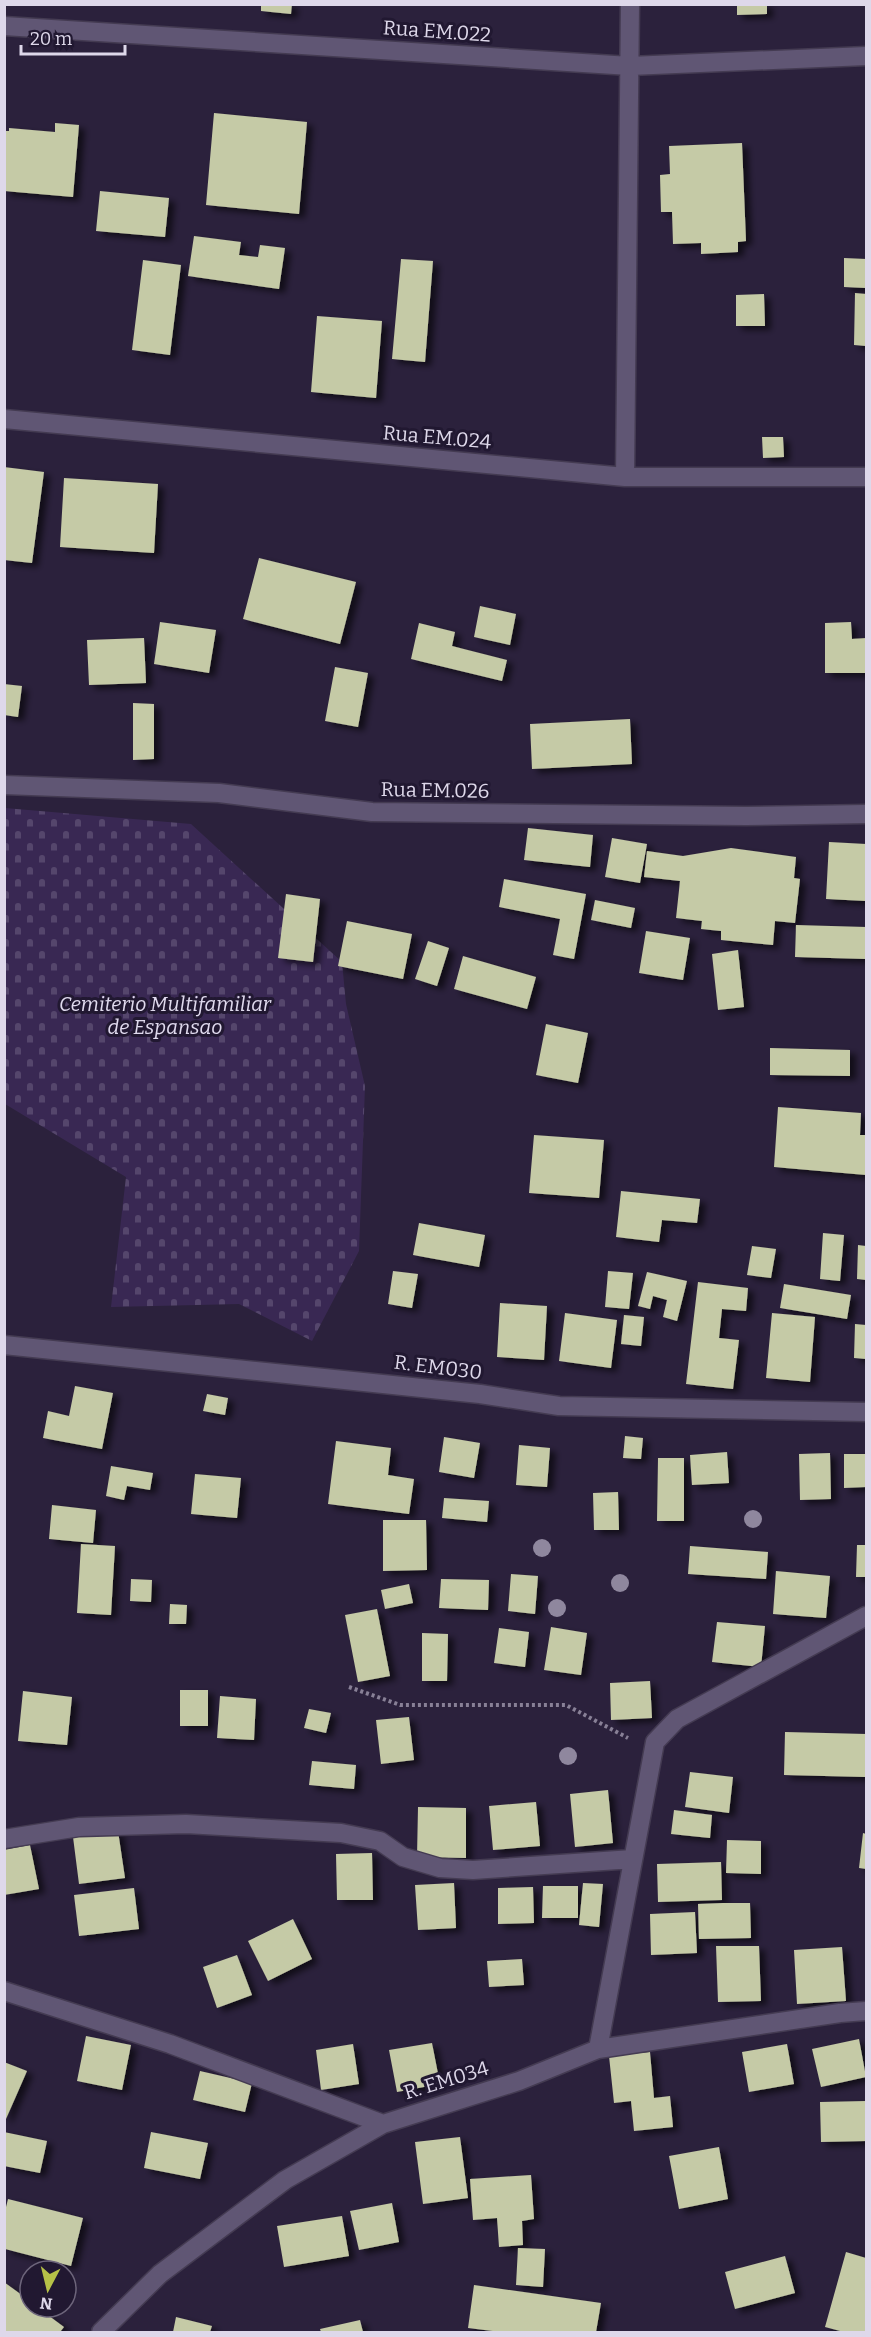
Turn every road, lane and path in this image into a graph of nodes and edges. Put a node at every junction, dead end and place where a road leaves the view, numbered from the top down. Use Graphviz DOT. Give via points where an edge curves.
graph roads {
  1 [pos="630,4"];
  2 [pos="4,26"];
  3 [pos="867,56"];
  4 [pos="630,66"];
  5 [pos="4,418"];
  6 [pos="625,477"];
  7 [pos="867,477"];
  8 [pos="4,785"];
  9 [pos="867,814"];
  10 [pos="4,1345"];
  11 [pos="867,1412"];
  12 [pos="865,1618"];
  13 [pos="349,1687"];
  14 [pos="652,1751"];
  15 [pos="4,1839"];
  16 [pos="633,1859"];
  17 [pos="4,1991"];
  18 [pos="867,2011"];
  19 [pos="598,2049"];
  20 [pos="383,2124"];
  21 [pos="101,2332"];
  1 -- 4 [label="street"];
  2 -- 4 [label="street, Rua EM.022"];
  3 -- 4 [label="street, Rua EM.022"];
  4 -- 6 [label="street"];
  5 -- 6 [label="street, Rua EM.024"];
  6 -- 7 [label="street, Rua EM.024"];
  8 -- 9 [label="street, Rua EM.026" via="219,794 372,812"];
  10 -- 11 [label="street, R. EM030" via="480,1394 559,1406"];
  12 -- 14 [label="street" via="677,1719 655,1742"];
  13 -- 14 [label="path" via="400,1705 566,1705"];
  14 -- 16 [label="street"];
  15 -- 16 [label="street" via="79,1827 186,1824 341,1833 380,1841 403,1857 440,1868 473,1870"];
  16 -- 19 [label="street"];
  17 -- 20 [label="street" via="170,2044"];
  18 -- 19 [label="street, R. EM034"];
  19 -- 20 [label="street, R. EM034" via="519,2081"];
  20 -- 21 [label="street, R. EM034" via="285,2180 159,2274"];
}
